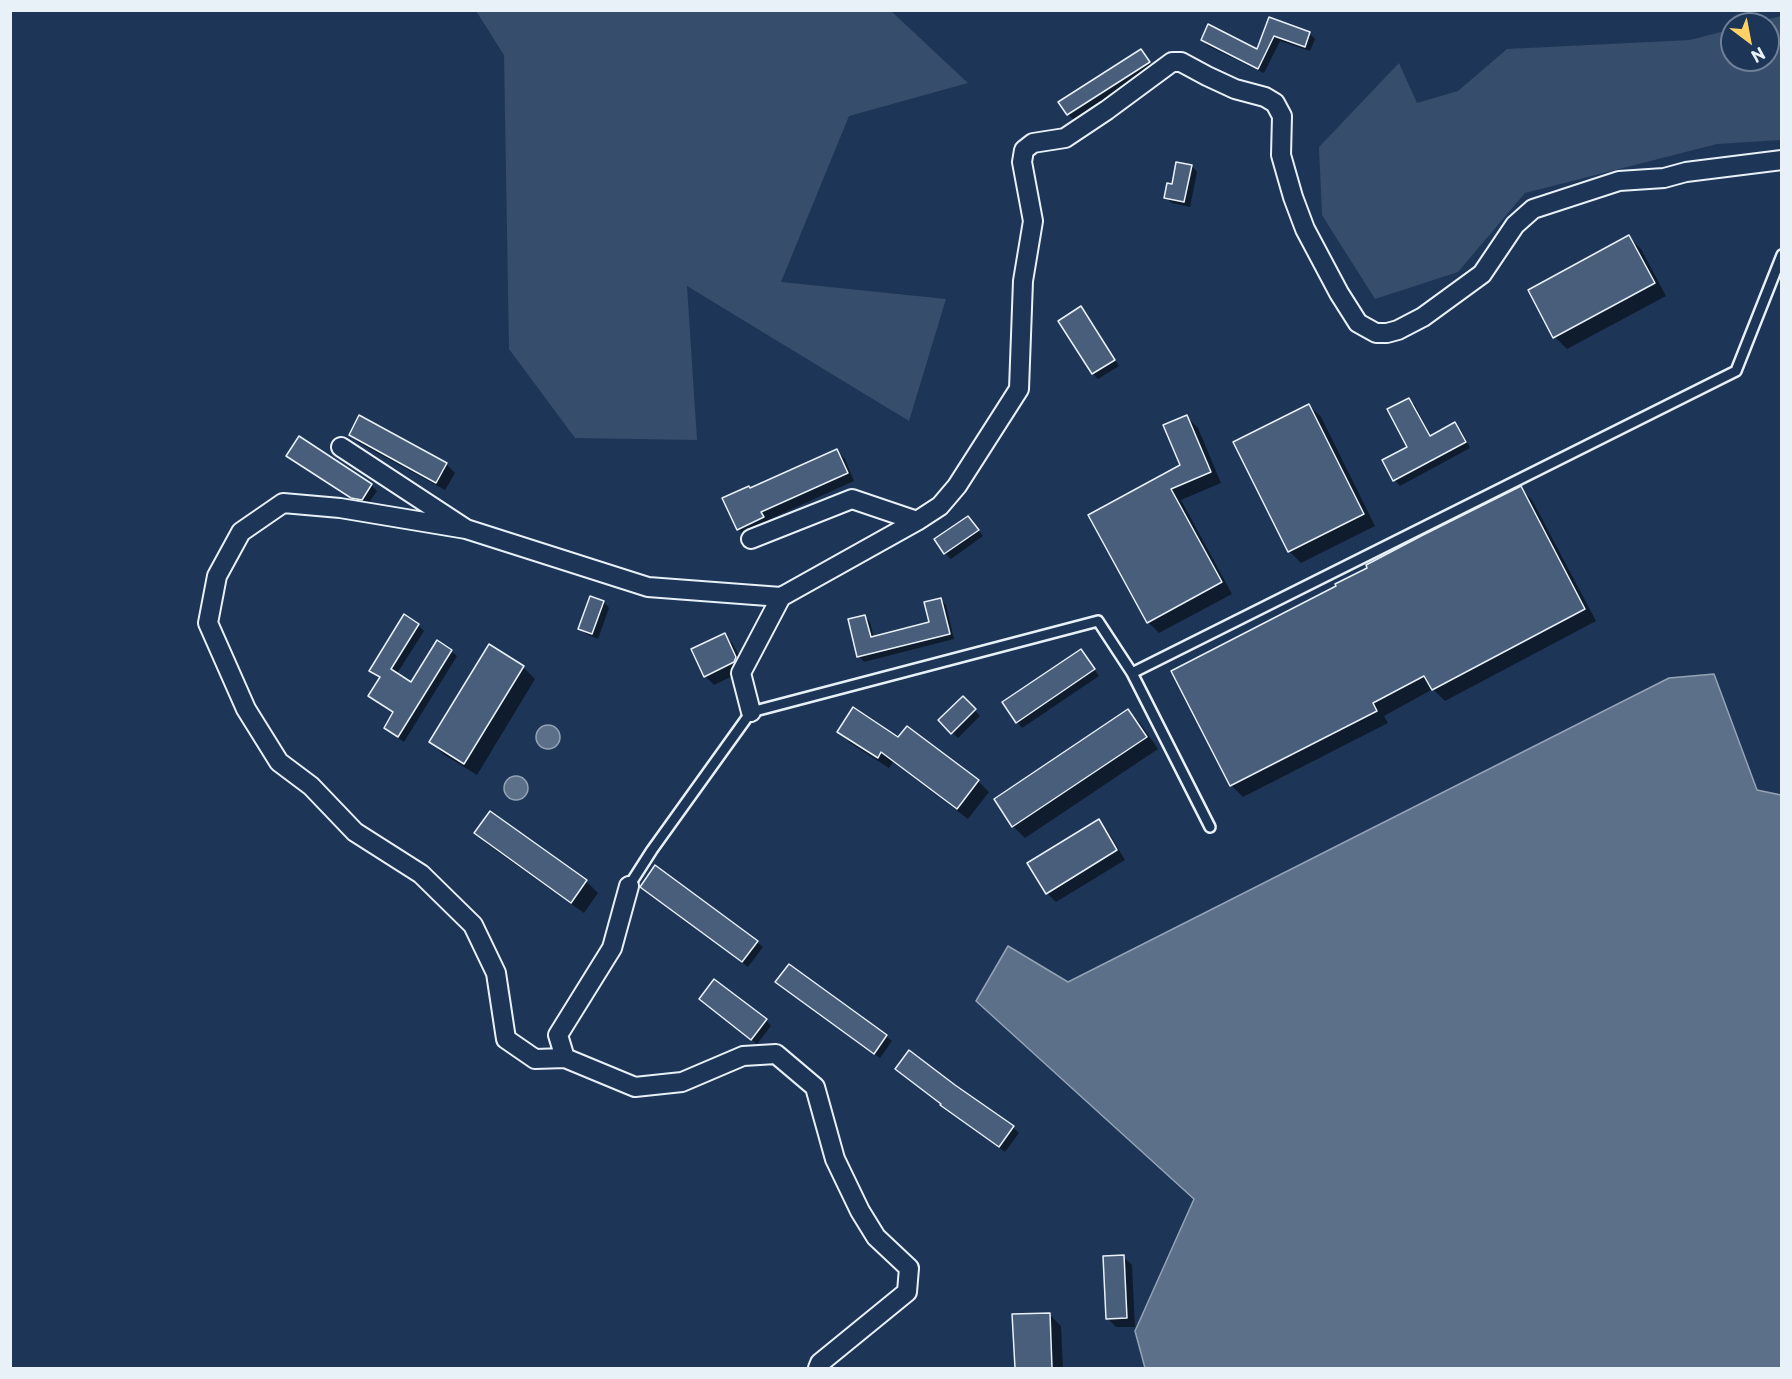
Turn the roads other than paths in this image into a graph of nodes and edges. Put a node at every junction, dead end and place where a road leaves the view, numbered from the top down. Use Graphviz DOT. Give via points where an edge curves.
graph roads {
  1 [pos="1782,160"];
  2 [pos="1782,255"];
  3 [pos="341,447"];
  4 [pos="917,521"];
  5 [pos="466,529"];
  6 [pos="750,539"];
  7 [pos="781,597"];
  8 [pos="1132,673"];
  9 [pos="751,712"];
  10 [pos="1210,827"];
  11 [pos="629,886"];
  12 [pos="565,1058"];
  13 [pos="818,1368"];
  1 -- 4 [label="street" via="1619,182 1533,209 1515,225 1482,274 1423,317 1398,330 1376,333 1358,323 1305,229 1281,155 1282,116 1275,103 1235,89 1181,62 1172,62 1065,138 1033,143 1024,150 1022,162 1033,221 1023,281 1018,389 957,486 940,506"];
  2 -- 8 [label="lane" via="1736,371"];
  3 -- 5 [label="street"];
  4 -- 6 [label="street" via="852,499"];
  4 -- 7 [label="street"];
  5 -- 7 [label="street" via="648,587"];
  5 -- 12 [label="street" via="340,508 283,503 242,532 217,576 208,624 246,709 279,762 311,786 355,832 421,874 473,925 496,973 506,1039 536,1059"];
  7 -- 9 [label="street" via="741,673"];
  8 -- 9 [label="lane" via="1098,621"];
  8 -- 10 [label="lane"];
  9 -- 11 [label="lane"];
  11 -- 12 [label="street" via="612,948 558,1035"];
  12 -- 13 [label="street" via="635,1087 682,1083 743,1056 776,1054 815,1087 835,1160 860,1210 876,1237 909,1268 907,1292"];
}
